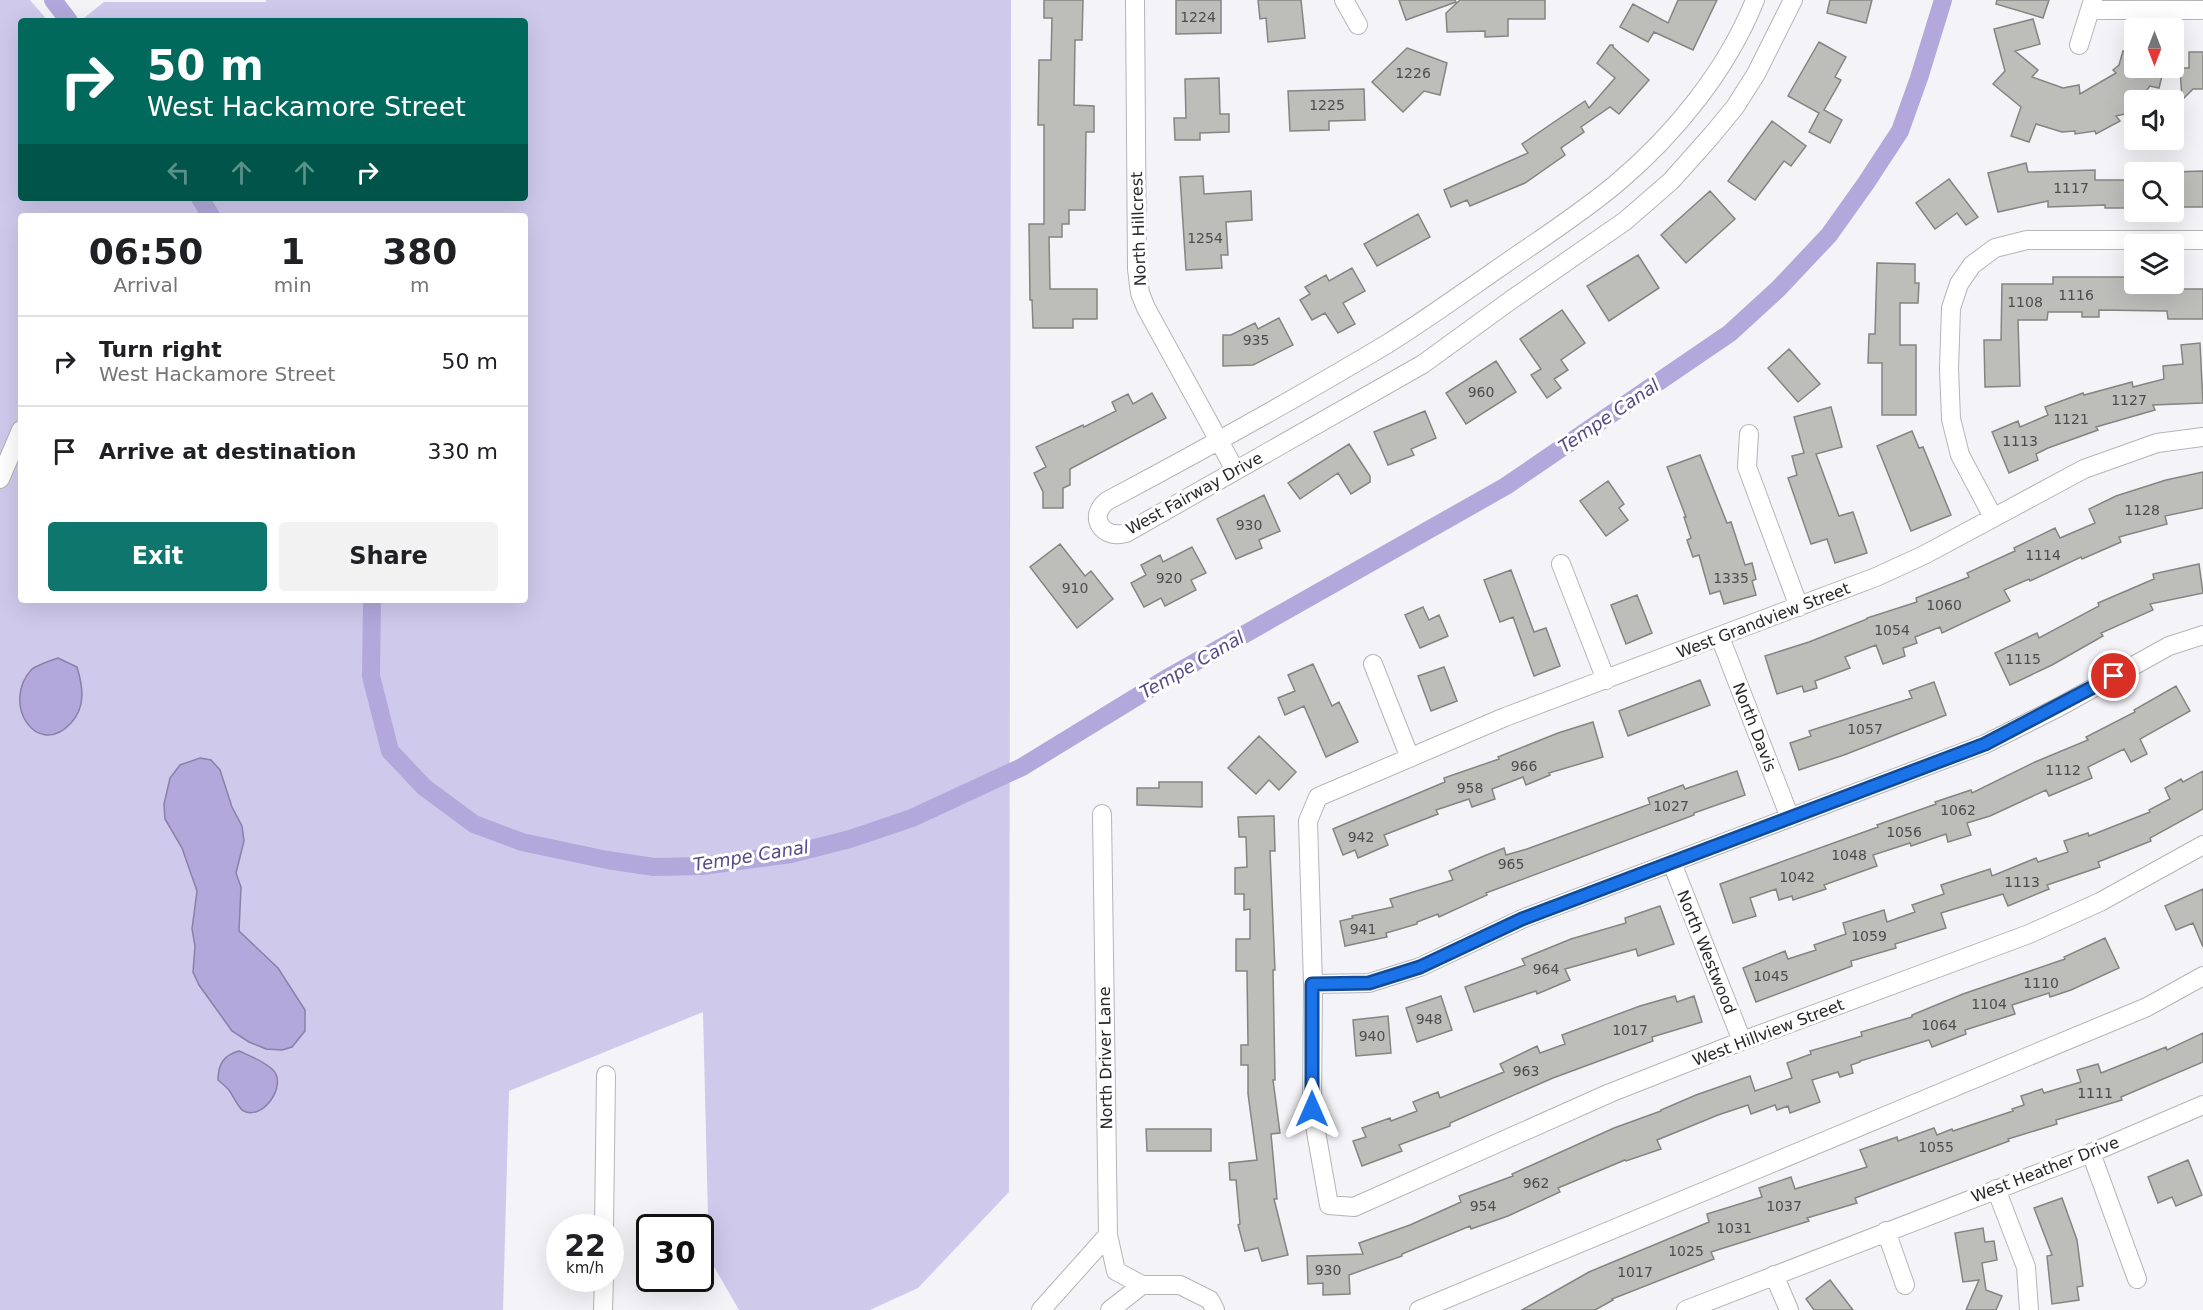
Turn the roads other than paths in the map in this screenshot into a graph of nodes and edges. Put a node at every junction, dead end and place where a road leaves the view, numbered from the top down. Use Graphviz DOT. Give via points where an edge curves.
graph roads {
  1 [pos="1135,0"];
  2 [pos="1344,0"];
  3 [pos="1755,0"];
  4 [pos="1793,0"];
  5 [pos="2092,5"];
  6 [pos="2203,10"];
  7 [pos="1358,24"];
  8 [pos="2079,45"];
  9 [pos="2203,240"];
  10 [pos="1749,434"];
  11 [pos="18,437"];
  12 [pos="2203,437"];
  13 [pos="1220,441"];
  14 [pos="1235,470"];
  15 [pos="0,479"];
  16 [pos="1993,517"];
  17 [pos="1561,564"];
  18 [pos="1799,607"];
  19 [pos="2203,635"];
  20 [pos="1720,637"];
  21 [pos="1373,664"];
  22 [pos="1606,680"];
  23 [pos="1410,758"];
  24 [pos="1102,814"];
  25 [pos="1790,818"];
  26 [pos="2203,845"];
  27 [pos="1672,862"];
  28 [pos="2203,976"];
  29 [pos="1312,984"];
  30 [pos="1742,1041"];
  31 [pos="606,1075"];
  32 [pos="2203,1105"];
  33 [pos="2091,1153"];
  34 [pos="1996,1189"];
  35 [pos="604,1214"];
  36 [pos="1886,1231"];
  37 [pos="1108,1235"];
  38 [pos="1774,1275"];
  39 [pos="2137,1279"];
  40 [pos="1142,1285"];
  41 [pos="1905,1285"];
  42 [pos="604,1292"];
  43 [pos="1213,1305"];
  44 [pos="603,1310"];
  45 [pos="1041,1310"];
  46 [pos="1110,1310"];
  47 [pos="1419,1310"];
  48 [pos="1686,1310"];
  49 [pos="1789,1310"];
  50 [pos="2030,1310"];
  1 -- 13 [label="street, North Hillcrest" via="1140,293"];
  2 -- 7 [label="street"];
  3 -- 13 [label="street, West Fairway Drive" via="1734,43 1691,107 1617,183 1396,338"];
  4 -- 14 [label="street, West Fairway Drive" via="1735,107 1648,202 1423,364"];
  5 -- 6 [label="street"];
  5 -- 8 [label="street"];
  9 -- 16 [label="street" via="2027,240 1995,248 1972,265 1959,284 1951,309 1951,419 1960,455"];
  10 -- 18 [label="street" via="1747,467"];
  11 -- 15 [label="street"];
  12 -- 16 [label="street, West Grandview Street" via="2157,443 2084,469"];
  13 -- 14 [label="street, North Hillcrest"];
  13 -- 14 [label="street, West Fairway Drive" via="1107,501 1100,506 1100,525 1110,534 1126,533"];
  16 -- 18 [label="street, West Grandview Street" via="1924,555"];
  17 -- 22 [label="street"];
  18 -- 20 [label="street, West Grandview Street"];
  19 -- 25 [label="street" via="2169,646 1985,744"];
  20 -- 22 [label="street, West Grandview Street"];
  20 -- 25 [label="street, North Davis"];
  21 -- 23 [label="street"];
  22 -- 23 [label="street, West Grandview Street"];
  23 -- 29 [label="street, West Grandview Street" via="1318,797 1308,821"];
  24 -- 37 [label="street, North Driver Lane"];
  25 -- 27 [label="street"];
  26 -- 30 [label="street, West Hillview Street" via="2100,902 2028,934"];
  27 -- 29 [label="street" via="1522,919 1420,967 1369,983"];
  27 -- 30 [label="street, North Westwood"];
  28 -- 47 [label="street" via="2147,1007"];
  29 -- 30 [label="street, West Hillview Street" via="1312,1109 1329,1205 1354,1208 1610,1093"];
  31 -- 35 [label="street"];
  32 -- 33 [label="street, West Heather Drive"];
  33 -- 34 [label="street, West Heather Drive"];
  33 -- 39 [label="street"];
  34 -- 36 [label="street, West Heather Drive"];
  34 -- 50 [label="street" via="2026,1267"];
  36 -- 38 [label="street, West Heather Drive"];
  36 -- 41 [label="street"];
  37 -- 40 [label="street, North Driver Lane" via="1116,1271"];
  37 -- 45 [label="street"];
  38 -- 48 [label="street, West Heather Drive"];
  38 -- 49 [label="street"];
  40 -- 43 [label="street" via="1180,1285"];
  40 -- 46 [label="street"];
  42 -- 44 [label="street"];
}
